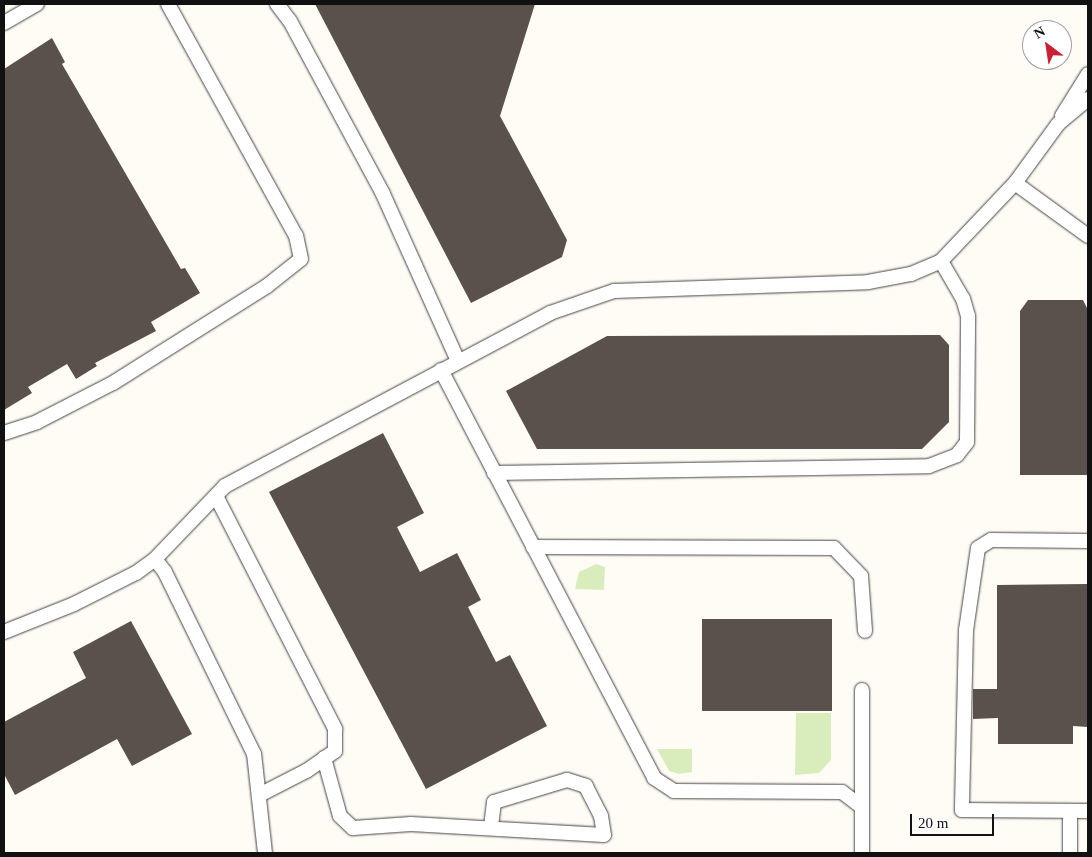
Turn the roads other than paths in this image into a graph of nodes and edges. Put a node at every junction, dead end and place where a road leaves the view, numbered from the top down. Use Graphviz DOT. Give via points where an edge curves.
graph roads {
  1 [pos="37,4"];
  2 [pos="168,4"];
  3 [pos="277,4"];
  4 [pos="4,23"];
  5 [pos="1088,74"];
  6 [pos="1088,99"];
  7 [pos="1058,124"];
  8 [pos="1015,183"];
  9 [pos="1088,236"];
  10 [pos="942,261"];
  11 [pos="458,361"];
  12 [pos="441,370"];
  13 [pos="4,433"];
  14 [pos="494,472"];
  15 [pos="216,496"];
  16 [pos="1088,541"];
  17 [pos="533,547"];
  18 [pos="155,559"];
  19 [pos="865,631"];
  20 [pos="4,632"];
  21 [pos="862,690"];
  22 [pos="324,758"];
  23 [pos="259,795"];
  24 [pos="862,807"];
  25 [pos="1070,811"];
  26 [pos="1088,811"];
  27 [pos="490,828"];
  28 [pos="265,853"];
  29 [pos="862,853"];
  30 [pos="1070,853"];
  1 -- 4 [label="lane"];
  2 -- 13 [label="lane" via="296,236 302,259 266,286 113,383 37,422"];
  3 -- 11 [label="lane" via="290,21 383,194"];
  5 -- 7 [label="lane"];
  6 -- 7 [label="lane"];
  7 -- 8 [label="lane"];
  8 -- 9 [label="lane"];
  8 -- 10 [label="lane"];
  10 -- 11 [label="lane" via="911,274 868,282 614,290 550,313"];
  10 -- 14 [label="lane" via="963,299 968,316 967,442 957,455 929,466"];
  11 -- 12 [label="lane"];
  12 -- 14 [label="lane"];
  12 -- 15 [label="lane" via="225,486"];
  14 -- 17 [label="lane"];
  15 -- 18 [label="lane"];
  15 -- 22 [label="lane" via="336,728 335,751"];
  16 -- 25 [label="lane" via="991,540 978,548 966,630 962,810"];
  17 -- 19 [label="lane" via="834,548 861,576"];
  17 -- 24 [label="lane" via="645,764 663,785 674,790 842,792"];
  18 -- 20 [label="lane" via="136,573 74,604"];
  18 -- 23 [label="lane" via="165,572 254,754"];
  21 -- 24 [label="lane"];
  22 -- 23 [label="lane"];
  22 -- 27 [label="lane" via="340,816 353,828 412,824"];
  23 -- 28 [label="lane"];
  24 -- 29 [label="lane"];
  25 -- 26 [label="lane"];
  25 -- 30 [label="lane"];
  27 -- 27 [label="lane" via="538,831 604,835 601,816 586,786 568,780 494,802"];
}
